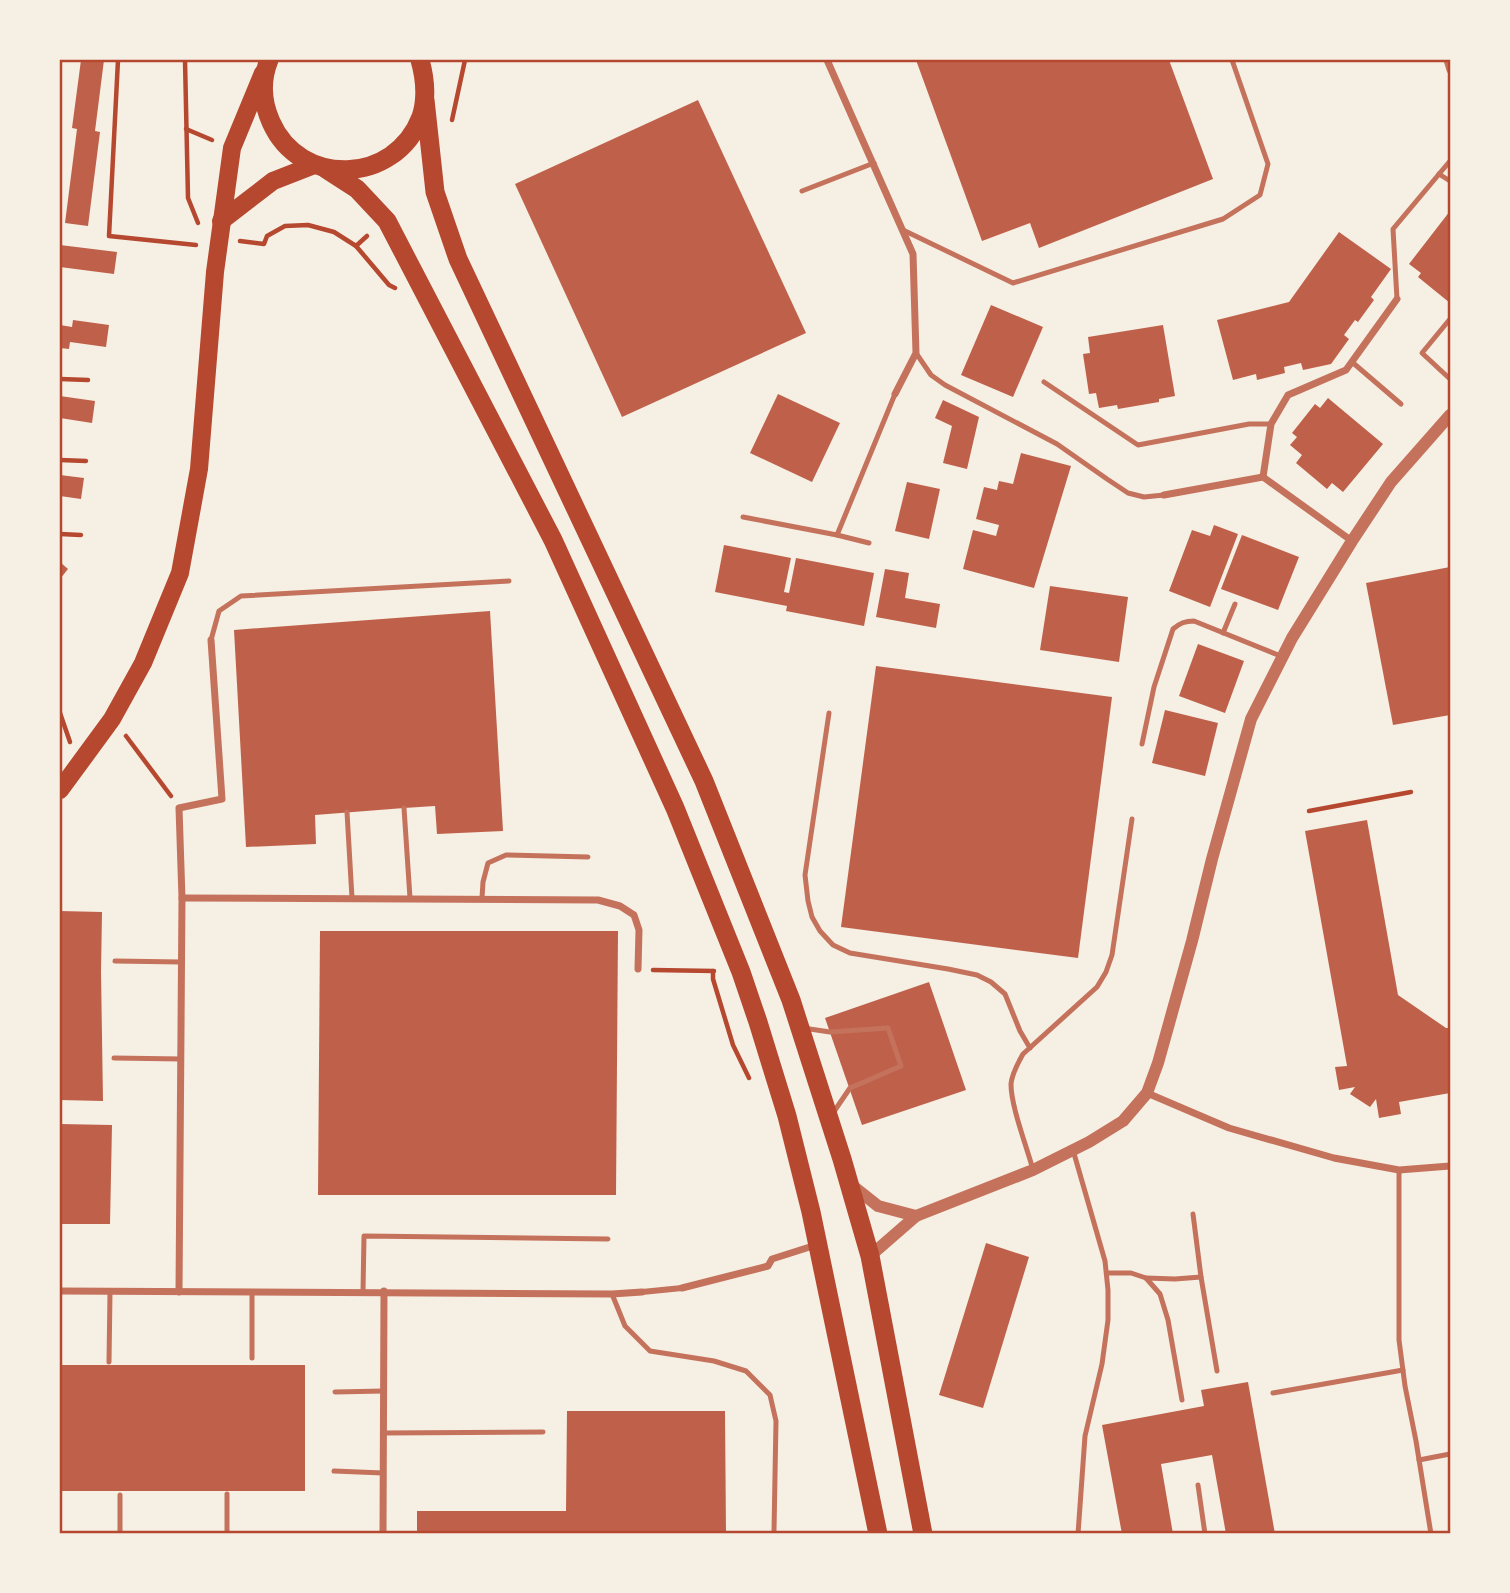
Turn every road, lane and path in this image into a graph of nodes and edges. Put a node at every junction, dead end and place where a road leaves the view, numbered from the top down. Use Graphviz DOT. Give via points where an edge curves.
graph roads {
  1 [pos="118,60"];
  2 [pos="420,60"];
  3 [pos="827,60"];
  4 [pos="1232,60"];
  5 [pos="1447,60"];
  6 [pos="268,61"];
  7 [pos="1451,70"];
  8 [pos="425,100"];
  9 [pos="1451,161"];
  10 [pos="874,163"];
  11 [pos="320,167"];
  12 [pos="1439,174"];
  13 [pos="1451,181"];
  14 [pos="802,191"];
  15 [pos="221,220"];
  16 [pos="387,221"];
  17 [pos="248,230"];
  18 [pos="903,230"];
  19 [pos="247,242"];
  20 [pos="356,246"];
  21 [pos="218,248"];
  22 [pos="1397,299"];
  23 [pos="1451,319"];
  24 [pos="916,354"];
  25 [pos="1352,362"];
  26 [pos="60,379"];
  27 [pos="1451,379"];
  28 [pos="88,380"];
  29 [pos="1044,382"];
  30 [pos="895,394"];
  31 [pos="1401,404"];
  32 [pos="1451,415"];
  33 [pos="1271,424"];
  34 [pos="60,460"];
  35 [pos="86,461"];
  36 [pos="1264,477"];
  37 [pos="1164,495"];
  38 [pos="743,517"];
  39 [pos="60,534"];
  40 [pos="837,535"];
  41 [pos="81,536"];
  42 [pos="1352,541"];
  43 [pos="869,543"];
  44 [pos="509,581"];
  45 [pos="1235,604"];
  46 [pos="1223,633"];
  47 [pos="211,640"];
  48 [pos="1283,657"];
  49 [pos="829,713"];
  50 [pos="113,719"];
  51 [pos="1142,744"];
  52 [pos="60,790"];
  53 [pos="1411,792"];
  54 [pos="180,808"];
  55 [pos="404,808"];
  56 [pos="1310,811"];
  57 [pos="347,812"];
  58 [pos="1132,819"];
  59 [pos="588,857"];
  60 [pos="182,898"];
  61 [pos="352,898"];
  62 [pos="410,898"];
  63 [pos="482,898"];
  64 [pos="115,961"];
  65 [pos="181,962"];
  66 [pos="638,969"];
  67 [pos="741,972"];
  68 [pos="800,1028"];
  69 [pos="1030,1048"];
  70 [pos="114,1058"];
  71 [pos="181,1059"];
  72 [pos="1147,1093"];
  73 [pos="829,1118"];
  74 [pos="1073,1150"];
  75 [pos="1451,1166"];
  76 [pos="1033,1170"];
  77 [pos="1399,1170"];
  78 [pos="849,1182"];
  79 [pos="1194,1214"];
  80 [pos="916,1216"];
  81 [pos="608,1238"];
  82 [pos="817,1244"];
  83 [pos="870,1256"];
  84 [pos="1107,1273"];
  85 [pos="1201,1277"];
  86 [pos="1146,1278"];
  87 [pos="682,1288"];
  88 [pos="60,1291"];
  89 [pos="384,1291"];
  90 [pos="110,1292"];
  91 [pos="180,1292"];
  92 [pos="252,1292"];
  93 [pos="363,1292"];
  94 [pos="642,1292"];
  95 [pos="612,1294"];
  96 [pos="252,1358"];
  97 [pos="110,1362"];
  98 [pos="1403,1370"];
  99 [pos="1217,1371"];
  100 [pos="384,1391"];
  101 [pos="335,1392"];
  102 [pos="1273,1393"];
  103 [pos="1182,1400"];
  104 [pos="543,1432"];
  105 [pos="383,1433"];
  106 [pos="1451,1454"];
  107 [pos="1419,1460"];
  108 [pos="334,1471"];
  109 [pos="383,1473"];
  110 [pos="1198,1485"];
  111 [pos="227,1494"];
  112 [pos="120,1495"];
  113 [pos="774,1531"];
  114 [pos="120,1534"];
  115 [pos="227,1534"];
  116 [pos="383,1534"];
  117 [pos="878,1534"];
  118 [pos="923,1534"];
  119 [pos="1078,1534"];
  120 [pos="1205,1534"];
  121 [pos="1431,1534"];
  1 -- 21 [label="path" via="109,236"];
  2 -- 8 [label="highway"];
  3 -- 10 [label="street"];
  4 -- 18 [label="lane" via="1268,163 1260,195 1223,219 1013,283"];
  5 -- 7 [label="street"];
  6 -- 11 [label="highway" via="263,86 266,110 276,133 294,153"];
  6 -- 15 [label="main road" via="232,148"];
  8 -- 11 [label="highway" via="413,133 377,164 353,170"];
  8 -- 68 [label="highway" via="435,192 458,259 704,780"];
  9 -- 12 [label="lane"];
  10 -- 14 [label="lane"];
  10 -- 18 [label="street"];
  11 -- 15 [label="main road" via="273,181"];
  11 -- 16 [label="highway" via="357,189"];
  12 -- 13 [label="lane"];
  12 -- 22 [label="lane" via="1393,229"];
  15 -- 21 [label="main road"];
  16 -- 20 [label="path"];
  16 -- 67 [label="highway" via="553,540 675,808"];
  17 -- 19 [label="path"];
  18 -- 24 [label="street" via="913,254"];
  21 -- 50 [label="main road" via="199,469 180,573 143,663"];
  22 -- 25 [label="street"];
  23 -- 27 [label="lane" via="1422,353"];
  24 -- 30 [label="street"];
  24 -- 37 [label="lane" via="945,385 1057,444 1128,493"];
  25 -- 31 [label="lane"];
  25 -- 33 [label="street" via="1346,370 1288,395"];
  26 -- 28 [label="path"];
  29 -- 33 [label="lane" via="1138,445"];
  30 -- 40 [label="lane"];
  32 -- 42 [label="street" via="1391,482"];
  33 -- 36 [label="street"];
  34 -- 35 [label="path"];
  36 -- 37 [label="street"];
  36 -- 42 [label="street"];
  38 -- 40 [label="lane"];
  39 -- 41 [label="path"];
  40 -- 43 [label="lane"];
  42 -- 48 [label="street"];
  44 -- 47 [label="lane" via="241,596 219,611"];
  45 -- 46 [label="lane"];
  46 -- 48 [label="lane"];
  46 -- 51 [label="lane" via="1194,621 1173,629"];
  47 -- 54 [label="street" via="222,799"];
  48 -- 72 [label="street" via="1251,719"];
  49 -- 69 [label="lane" via="805,875 812,917 820,931 833,945 850,953 968,973 991,982 1005,994"];
  50 -- 52 [label="main road"];
  50 -- 54 [label="path"];
  53 -- 56 [label="path"];
  54 -- 60 [label="street"];
  55 -- 62 [label="lane"];
  57 -- 61 [label="lane"];
  58 -- 69 [label="lane" via="1106,972 1097,988"];
  59 -- 63 [label="lane" via="506,855 488,863"];
  60 -- 61 [label="street"];
  60 -- 65 [label="street"];
  61 -- 62 [label="street"];
  62 -- 63 [label="street"];
  63 -- 66 [label="street" via="598,900 620,906 634,915 639,930"];
  64 -- 65 [label="lane"];
  65 -- 71 [label="street"];
  66 -- 67 [label="path"];
  67 -- 82 [label="highway" via="787,1116"];
  68 -- 73 [label="highway"];
  68 -- 73 [label="lane" via="830,1032 888,1028 901,1066 850,1088"];
  69 -- 76 [label="lane" via="1015,1068 1012,1084"];
  70 -- 71 [label="lane"];
  71 -- 91 [label="street"];
  72 -- 74 [label="street" via="1123,1121"];
  72 -- 77 [label="street" via="1229,1128 1334,1158"];
  73 -- 78 [label="highway"];
  74 -- 76 [label="street"];
  74 -- 84 [label="lane"];
  75 -- 77 [label="street"];
  76 -- 80 [label="street"];
  77 -- 98 [label="lane"];
  78 -- 80 [label="street" via="878,1206"];
  78 -- 83 [label="highway"];
  79 -- 85 [label="lane"];
  80 -- 83 [label="street"];
  81 -- 93 [label="lane" via="364,1236"];
  82 -- 87 [label="street" via="772,1259 768,1266"];
  82 -- 117 [label="highway"];
  83 -- 118 [label="highway"];
  84 -- 86 [label="lane"];
  84 -- 119 [label="lane" via="1108,1320 1085,1436"];
  85 -- 86 [label="lane"];
  85 -- 99 [label="lane"];
  86 -- 103 [label="lane" via="1160,1294 1168,1320"];
  87 -- 94 [label="street"];
  88 -- 90 [label="street"];
  89 -- 93 [label="street"];
  89 -- 95 [label="street"];
  89 -- 100 [label="street"];
  90 -- 91 [label="street"];
  90 -- 97 [label="lane"];
  91 -- 92 [label="street"];
  92 -- 93 [label="street"];
  92 -- 96 [label="lane"];
  94 -- 95 [label="street"];
  95 -- 113 [label="lane" via="625,1326 650,1351 746,1371 770,1395 776,1421"];
  98 -- 102 [label="lane"];
  98 -- 107 [label="lane"];
  100 -- 101 [label="lane"];
  100 -- 105 [label="street"];
  104 -- 105 [label="lane"];
  105 -- 109 [label="street"];
  106 -- 107 [label="lane"];
  107 -- 121 [label="lane"];
  108 -- 109 [label="lane"];
  109 -- 116 [label="street"];
  110 -- 120 [label="lane"];
  111 -- 115 [label="lane"];
  112 -- 114 [label="lane"];
}
